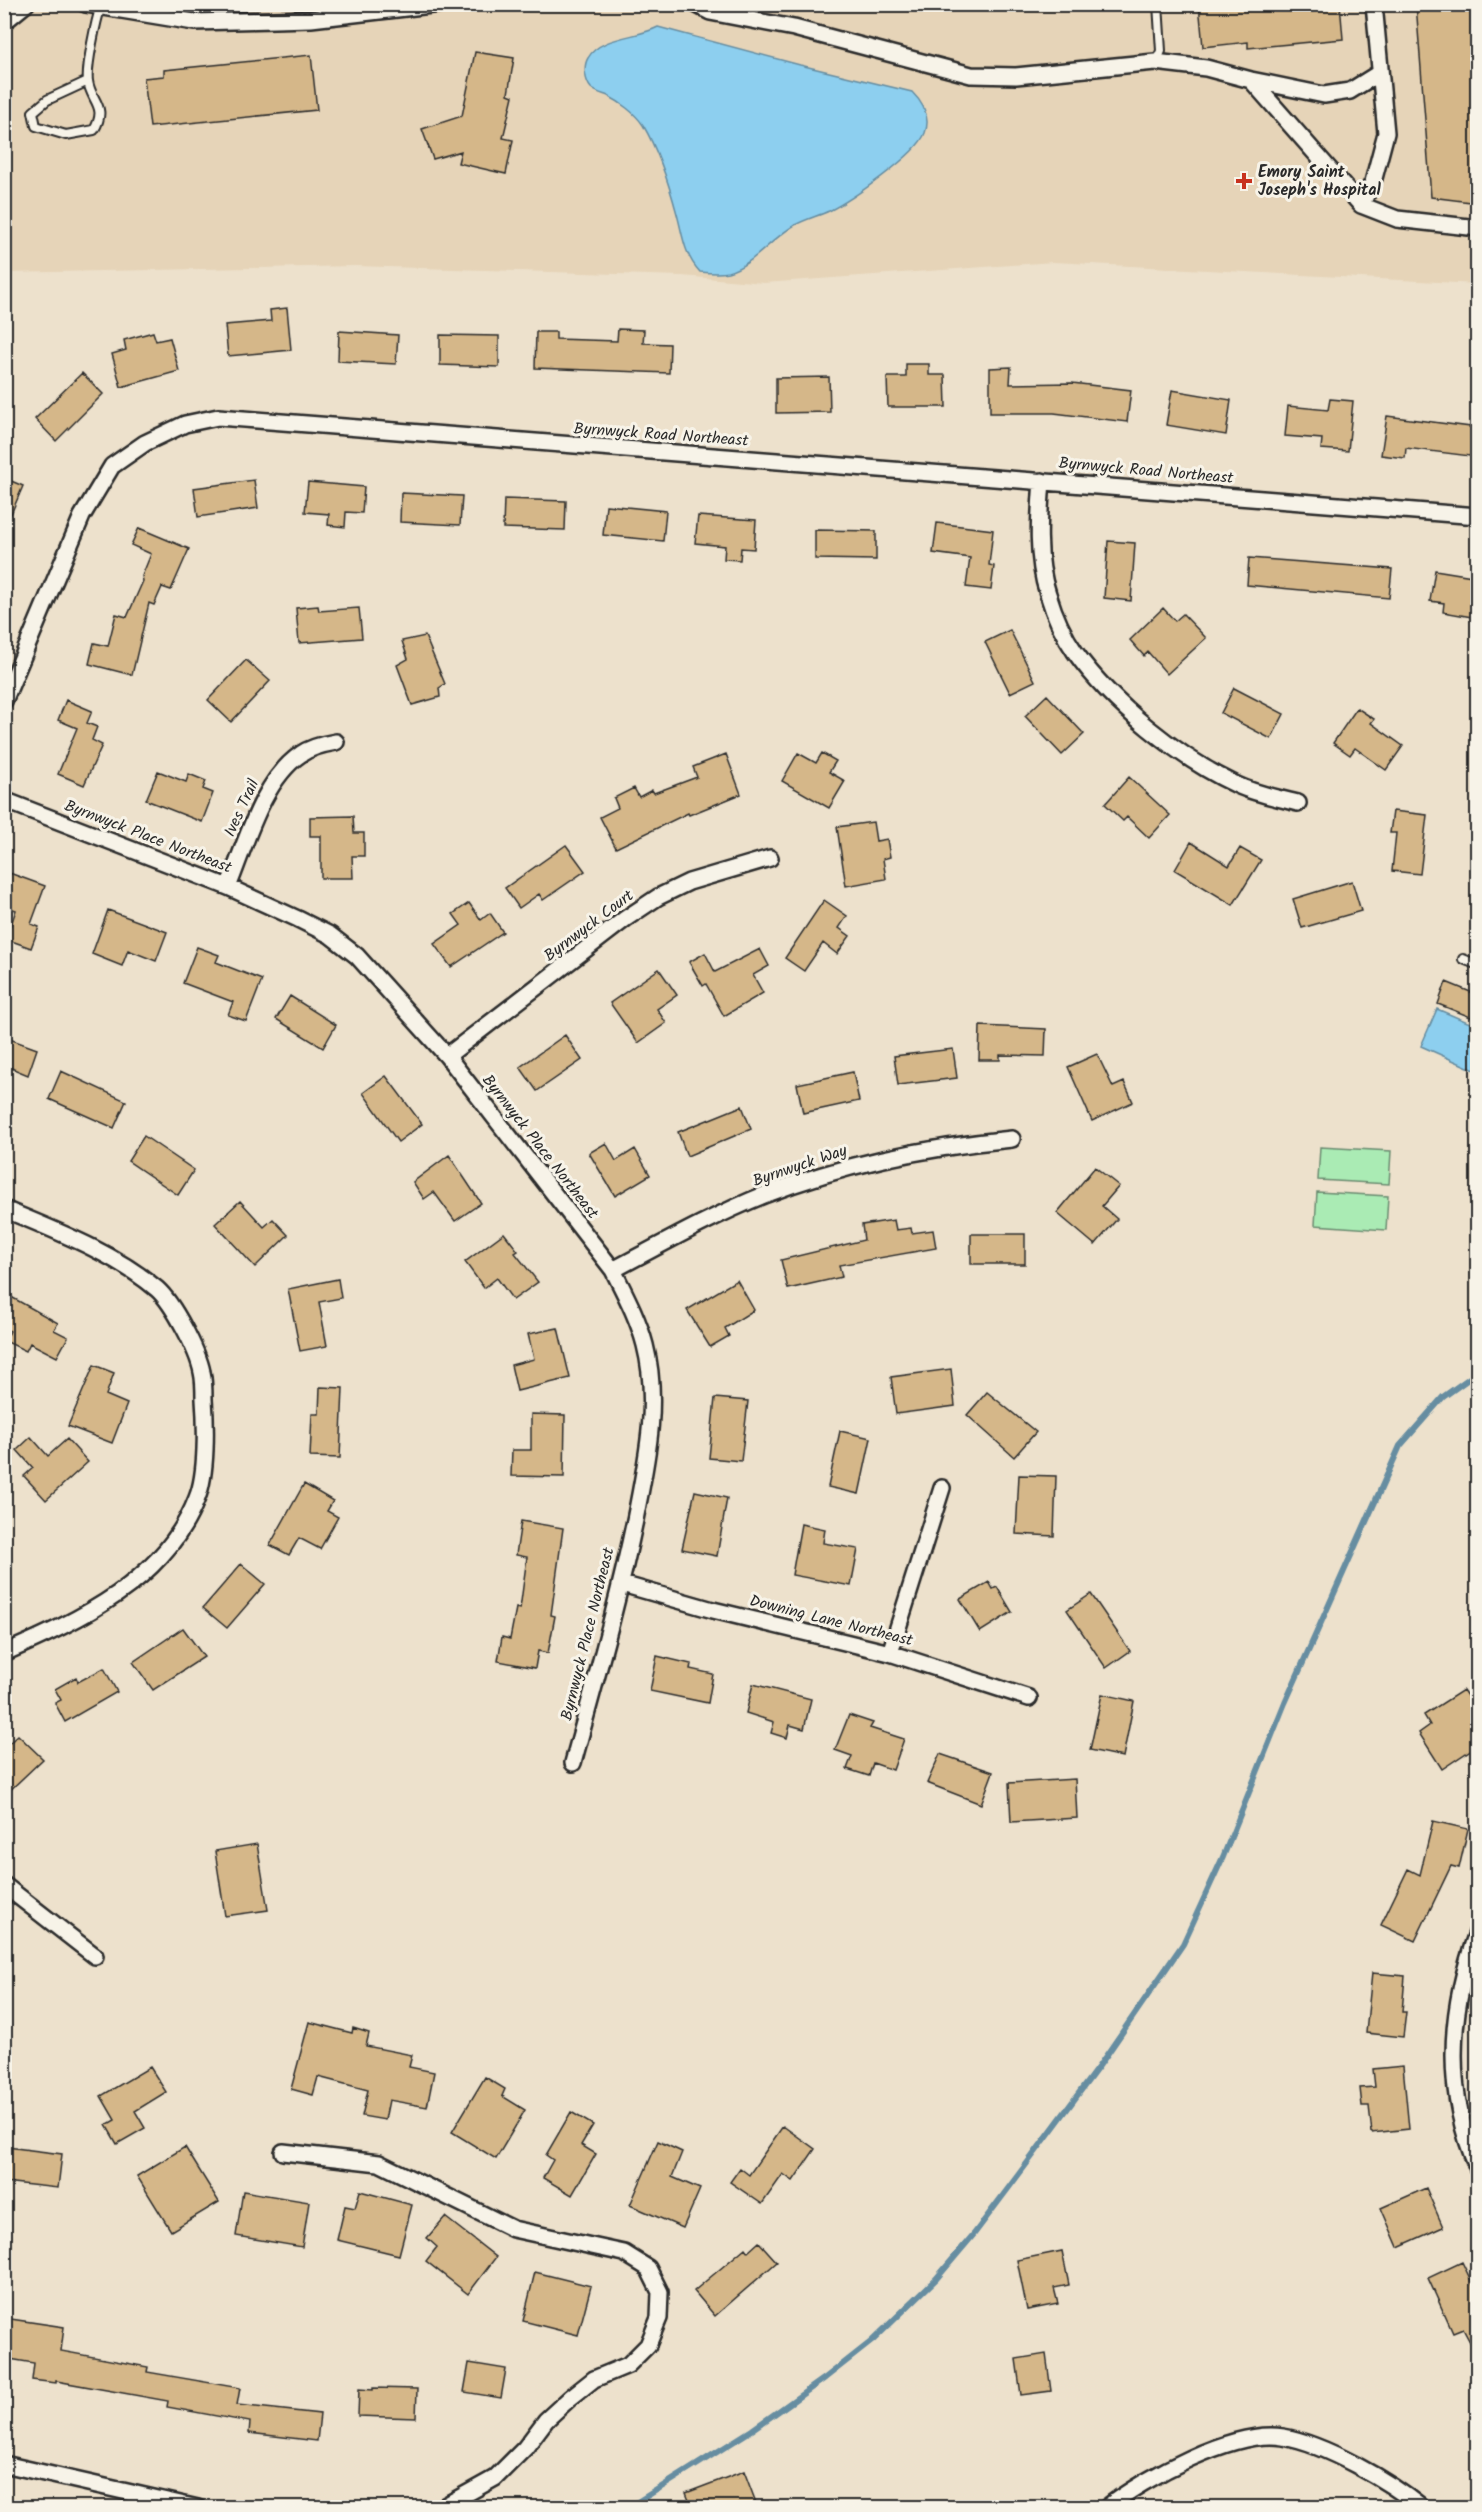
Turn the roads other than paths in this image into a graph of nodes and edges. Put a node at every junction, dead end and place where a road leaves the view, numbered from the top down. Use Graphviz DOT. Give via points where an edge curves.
graph roads {
  1 [pos="39,4"];
  2 [pos="85,4"];
  3 [pos="119,4"];
  4 [pos="440,4"];
  5 [pos="695,4"];
  6 [pos="1158,4"];
  7 [pos="1374,4"];
  8 [pos="101,6"];
  9 [pos="135,12"];
  10 [pos="13,14"];
  11 [pos="1155,62"];
  12 [pos="1379,73"];
  13 [pos="1251,80"];
  14 [pos="88,81"];
  15 [pos="1361,205"];
  16 [pos="1478,228"];
  17 [pos="1042,481"];
  18 [pos="1478,516"];
  19 [pos="4,701"];
  20 [pos="336,742"];
  21 [pos="4,800"];
  22 [pos="1298,803"];
  23 [pos="770,858"];
  24 [pos="228,887"];
  25 [pos="1463,959"];
  26 [pos="1478,965"];
  27 [pos="447,1056"];
  28 [pos="1012,1139"];
  29 [pos="4,1209"];
  30 [pos="613,1270"];
  31 [pos="942,1488"];
  32 [pos="622,1584"];
  33 [pos="4,1653"];
  34 [pos="890,1653"];
  35 [pos="1029,1698"];
  36 [pos="573,1763"];
  37 [pos="4,1885"];
  38 [pos="1478,1930"];
  39 [pos="95,1956"];
  40 [pos="283,2151"];
  41 [pos="1478,2169"];
  42 [pos="4,2464"];
  43 [pos="198,2508"];
  44 [pos="441,2508"];
  45 [pos="1106,2508"];
  46 [pos="1422,2508"];
  1 -- 10 [label="street"];
  2 -- 8 [label="street"];
  3 -- 9 [label="street"];
  4 -- 9 [label="street" via="311,19 194,22"];
  5 -- 11 [label="street" via="710,12 794,28 971,75 1016,76"];
  6 -- 11 [label="lane" via="1161,51"];
  7 -- 12 [label="street"];
  8 -- 9 [label="street"];
  8 -- 14 [label="lane"];
  11 -- 13 [label="street" via="1206,68"];
  12 -- 13 [label="street" via="1350,91 1324,95"];
  12 -- 15 [label="street" via="1386,133 1373,182"];
  13 -- 15 [label="street"];
  14 -- 14 [label="lane" via="100,108 94,130 66,135 36,126 33,112 46,100"];
  15 -- 16 [label="street" via="1397,219"];
  17 -- 18 [label="street, Byrnwyck Road Northeast"];
  17 -- 19 [label="street, Byrnwyck Road Northeast" via="218,417 185,424 145,443 112,466 82,516"];
  17 -- 22 [label="street" via="1038,519 1040,558 1047,593 1075,651 1100,682 1143,723 1196,762 1238,785"];
  20 -- 24 [label="street, Ives Trail" via="301,754 276,779"];
  21 -- 24 [label="street, Byrnwyck Place Northeast"];
  23 -- 27 [label="street, Byrnwyck Court" via="689,882 658,897"];
  24 -- 27 [label="street, Byrnwyck Place Northeast" via="330,935 357,956"];
  25 -- 26 [label="lane"];
  27 -- 30 [label="street, Byrnwyck Place Northeast"];
  28 -- 30 [label="street, Byrnwyck Way" via="955,1144 836,1170 710,1219"];
  29 -- 33 [label="street" via="119,1263 159,1290 182,1323 202,1370 206,1417 198,1496 178,1538 146,1573 106,1600 66,1626"];
  30 -- 32 [label="street, Byrnwyck Place Northeast" via="632,1306 645,1346 650,1382 647,1457"];
  31 -- 34 [label="street"];
  32 -- 34 [label="street, Downing Lane Northeast"];
  32 -- 36 [label="street, Byrnwyck Place Northeast"];
  34 -- 35 [label="street, Downing Lane Northeast"];
  37 -- 39 [label="street"];
  38 -- 41 [label="street" via="1461,1979 1453,2031 1462,2125"];
  40 -- 44 [label="street" via="378,2163 513,2229 624,2253 648,2268 660,2292 659,2318 648,2345 628,2365 594,2379 570,2397 495,2478"];
  42 -- 43 [label="street"];
  45 -- 46 [label="street" via="1119,2497 1218,2446 1282,2436 1309,2444 1391,2484"];
}
